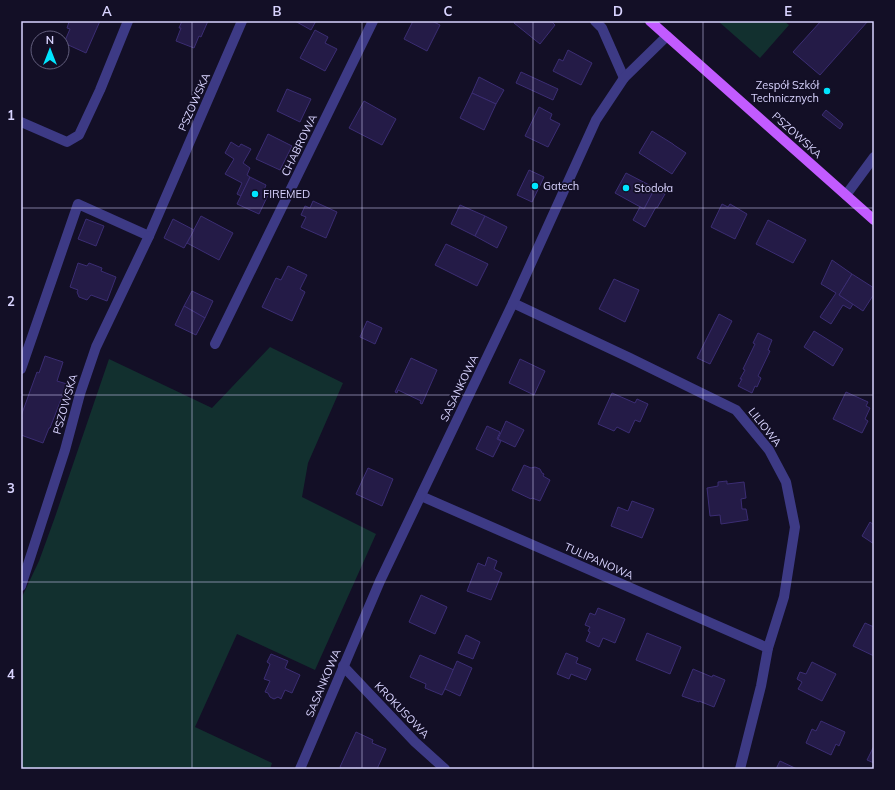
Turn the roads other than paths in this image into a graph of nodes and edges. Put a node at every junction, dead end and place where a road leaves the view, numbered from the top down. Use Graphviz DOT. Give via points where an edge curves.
graph roads {
  1 [pos="128,21"];
  2 [pos="242,21"];
  3 [pos="373,21"];
  4 [pos="594,21"];
  5 [pos="650,21"];
  6 [pos="667,36"];
  7 [pos="624,78"];
  8 [pos="21,122"];
  9 [pos="874,157"];
  10 [pos="846,195"];
  11 [pos="874,220"];
  12 [pos="149,236"];
  13 [pos="513,303"];
  14 [pos="215,344"];
  15 [pos="21,370"];
  16 [pos="421,496"];
  17 [pos="21,586"];
  18 [pos="768,648"];
  19 [pos="343,666"];
  20 [pos="300,769"];
  21 [pos="445,769"];
  22 [pos="740,769"];
  1 -- 8 [label="street" via="79,135 67,142"];
  2 -- 12 [label="street, PSZOWSKA"];
  3 -- 14 [label="street, CHABROWA"];
  4 -- 7 [label="street" via="602,28"];
  5 -- 6 [label="main road, PSZOWSKA"];
  6 -- 7 [label="street, SASANKOWA"];
  6 -- 10 [label="main road, PSZOWSKA"];
  7 -- 13 [label="street, SASANKOWA" via="596,120"];
  9 -- 10 [label="street"];
  10 -- 11 [label="main road, PSZOWSKA"];
  12 -- 15 [label="street" via="78,204"];
  12 -- 17 [label="street, PSZOWSKA" via="96,346"];
  13 -- 16 [label="street, SASANKOWA"];
  13 -- 18 [label="street, LILIOWA" via="736,410 769,450 786,482 795,526 784,597"];
  16 -- 18 [label="street, TULIPANOWA"];
  16 -- 19 [label="street, SASANKOWA"];
  18 -- 22 [label="street, LILIOWA"];
  19 -- 20 [label="street, SASANKOWA"];
  19 -- 21 [label="street, KROKUSOWA" via="415,742"];
}
